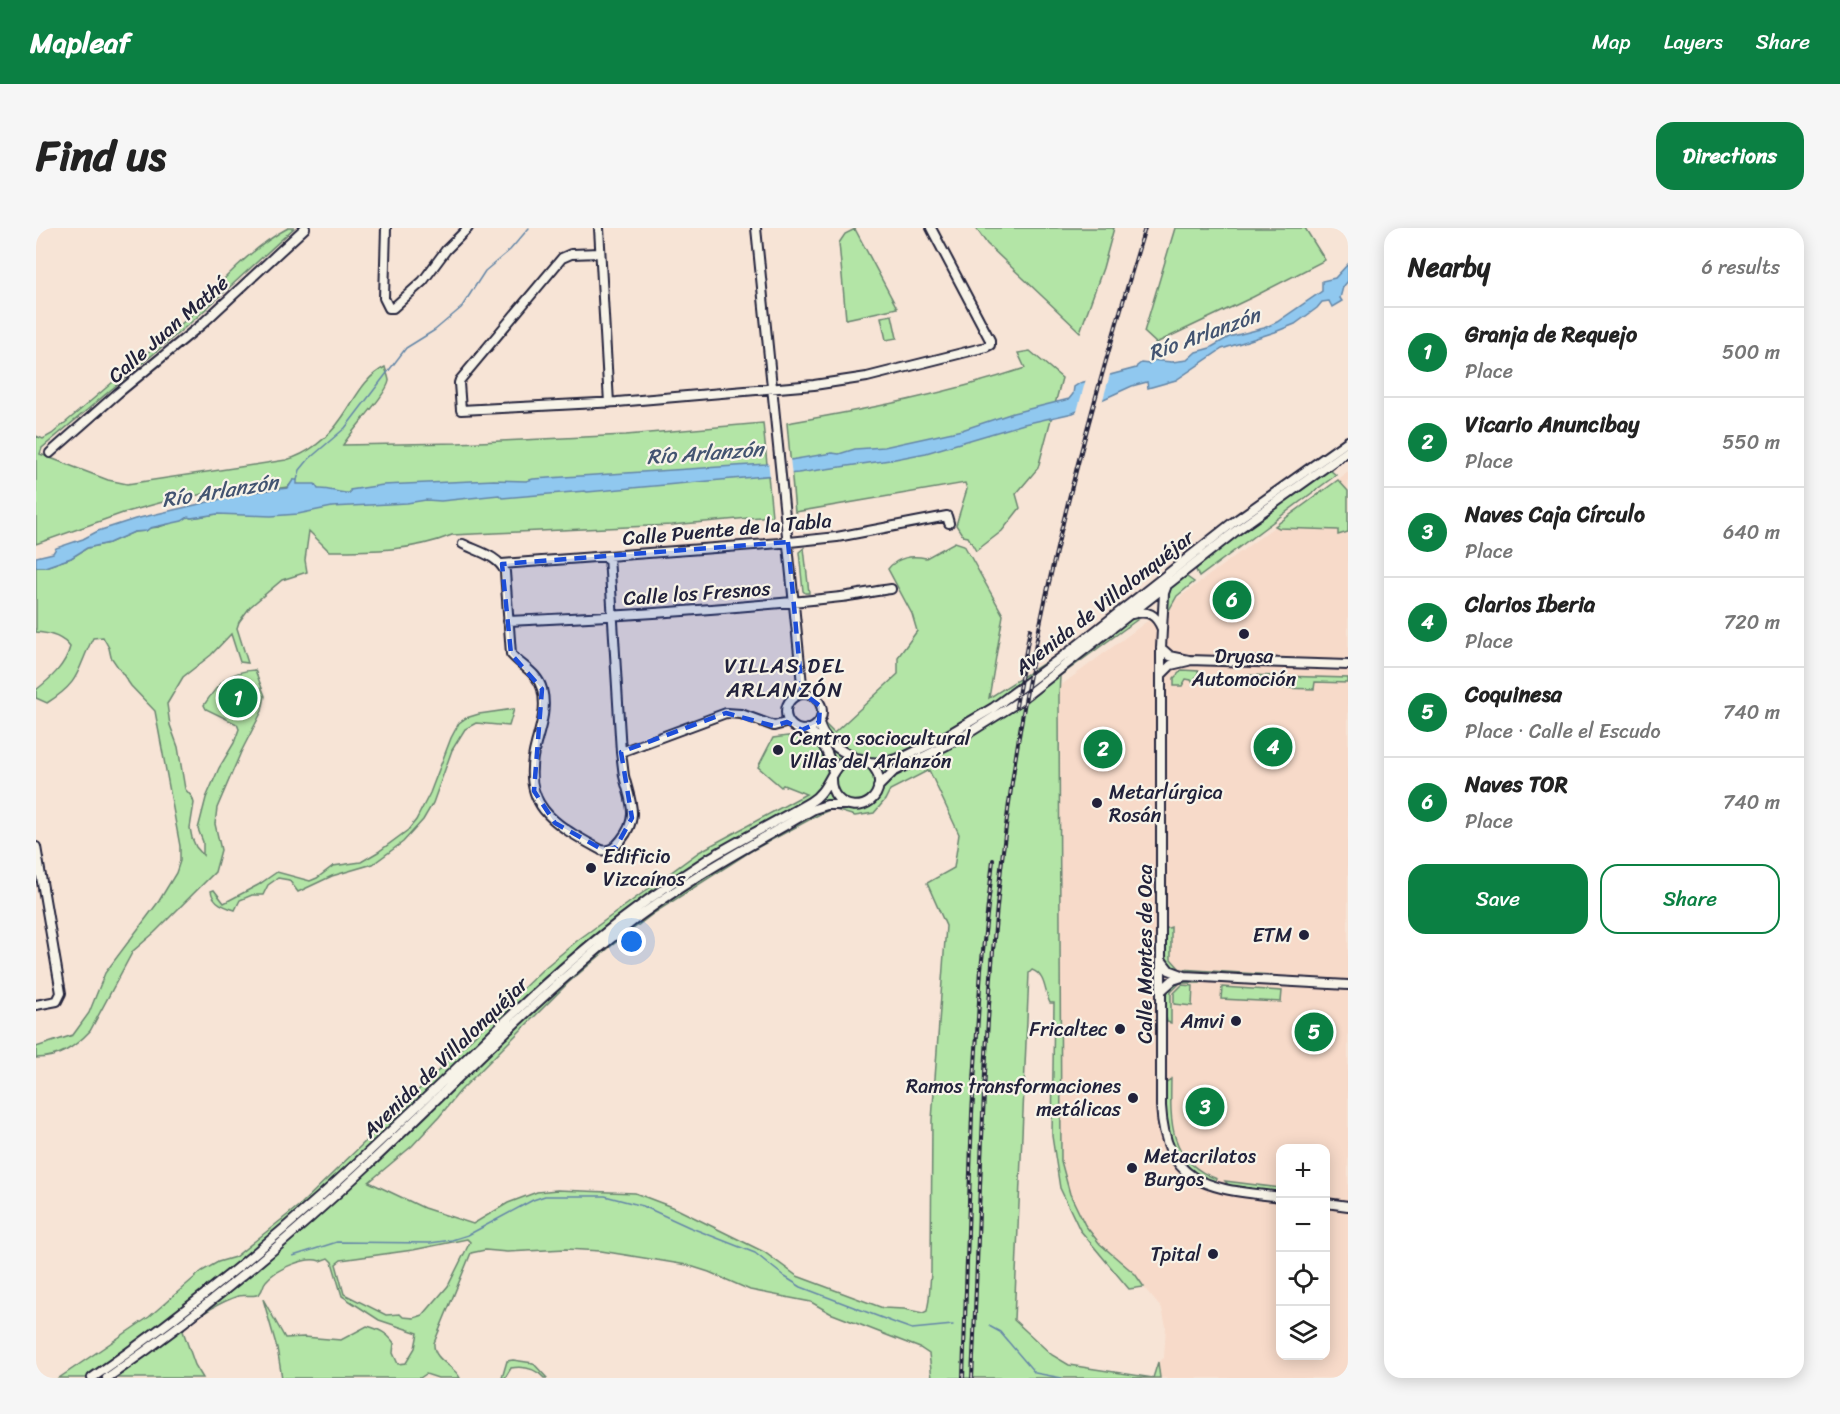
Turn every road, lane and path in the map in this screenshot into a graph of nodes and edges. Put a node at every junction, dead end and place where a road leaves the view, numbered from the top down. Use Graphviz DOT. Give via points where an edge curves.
graph roads {
  1 [pos="305,228"];
  2 [pos="386,228"];
  3 [pos="468,228"];
  4 [pos="599,228"];
  5 [pos="756,228"];
  6 [pos="931,228"];
  7 [pos="600,253"];
  8 [pos="772,390"];
  9 [pos="609,403"];
  10 [pos="1348,441"];
  11 [pos="1348,451"];
  12 [pos="50,453"];
  13 [pos="949,523"];
  14 [pos="788,542"];
  15 [pos="462,544"];
  16 [pos="609,556"];
  17 [pos="502,564"];
  18 [pos="1167,585"];
  19 [pos="888,587"];
  20 [pos="794,602"];
  21 [pos="1130,614"];
  22 [pos="613,616"];
  23 [pos="508,621"];
  24 [pos="1162,630"];
  25 [pos="1161,648"];
  26 [pos="1189,660"];
  27 [pos="1348,665"];
  28 [pos="1162,675"];
  29 [pos="802,694"];
  30 [pos="789,722"];
  31 [pos="819,722"];
  32 [pos="807,729"];
  33 [pos="621,752"];
  34 [pos="855,758"];
  35 [pos="868,762"];
  36 [pos="832,775"];
  37 [pos="878,787"];
  38 [pos="850,806"];
  39 [pos="36,848"];
  40 [pos="1162,960"];
  41 [pos="1185,976"];
  42 [pos="1348,985"];
  43 [pos="1162,990"];
  44 [pos="36,1005"];
  45 [pos="1276,1196"];
  46 [pos="1330,1204"];
  47 [pos="1348,1206"];
  48 [pos="92,1378"];
  49 [pos="107,1378"];
  1 -- 12 [label="street, Calle Juan Mathé" via="201,324"];
  2 -- 3 [label="street" via="384,298 386,305 393,308 423,281"];
  4 -- 7 [label="street"];
  5 -- 8 [label="street"];
  6 -- 8 [label="street" via="990,345 867,376"];
  7 -- 9 [label="street"];
  7 -- 9 [label="street" via="562,258 459,383 460,409"];
  8 -- 9 [label="street"];
  8 -- 14 [label="street"];
  10 -- 35 [label="street, Avenida de Villalonquéjar" via="1231,524 993,708 906,756 882,763"];
  11 -- 18 [label="street, Avenida de Villalonquéjar"];
  13 -- 14 [label="street, Calle Puente de la Tabla" via="947,516"];
  14 -- 16 [label="street, Calle Puente de la Tabla"];
  14 -- 20 [label="street"];
  15 -- 17 [label="street"];
  16 -- 17 [label="street, Calle Puente de la Tabla"];
  16 -- 22 [label="street"];
  17 -- 23 [label="street"];
  18 -- 21 [label="street, Avenida de Villalonquéjar"];
  18 -- 24 [label="street, Calle Montes de Oca"];
  19 -- 20 [label="street, Calle los Fresnos"];
  20 -- 22 [label="street, Calle los Fresnos"];
  20 -- 29 [label="street"];
  21 -- 24 [label="street" via="1151,613"];
  21 -- 37 [label="street, Avenida de Villalonquéjar" via="1009,708 899,769"];
  22 -- 23 [label="street, Calle los Fresnos"];
  22 -- 33 [label="street"];
  23 -- 33 [label="street" via="511,654 533,674 542,689 543,722 533,767 536,798 562,828 605,851 616,847 632,819"];
  24 -- 25 [label="street, Calle Montes de Oca"];
  25 -- 26 [label="street" via="1170,656"];
  25 -- 28 [label="street, Calle Montes de Oca"];
  26 -- 27 [label="street"];
  26 -- 28 [label="street" via="1166,668"];
  28 -- 40 [label="street, Calle Montes de Oca"];
  29 -- 30 [label="street" via="787,706"];
  29 -- 31 [label="street" via="818,701 822,711"];
  30 -- 32 [label="street"];
  30 -- 33 [label="street" via="774,726 726,713"];
  31 -- 32 [label="street"];
  31 -- 34 [label="street" via="820,729 838,749"];
  32 -- 36 [label="street" via="824,746 831,760"];
  34 -- 35 [label="street"];
  34 -- 36 [label="street" via="842,762"];
  35 -- 37 [label="street" via="877,773"];
  36 -- 38 [label="street" via="831,785 837,798"];
  36 -- 48 [label="street, Avenida de Villalonquéjar" via="824,791 812,801 672,883 596,940 255,1255"];
  37 -- 38 [label="street" via="871,800"];
  38 -- 49 [label="street, Avenida de Villalonquéjar" via="814,809 696,877 621,930 553,988 286,1239 195,1314"];
  39 -- 44 [label="street" via="62,993 57,1001"];
  40 -- 41 [label="street" via="1169,970"];
  40 -- 43 [label="street, Calle Montes de Oca"];
  41 -- 42 [label="street"];
  41 -- 43 [label="street"];
  43 -- 45 [label="street, Calle Montes de Oca" via="1162,1123 1173,1157 1204,1184"];
  46 -- 47 [label="street"];
}
